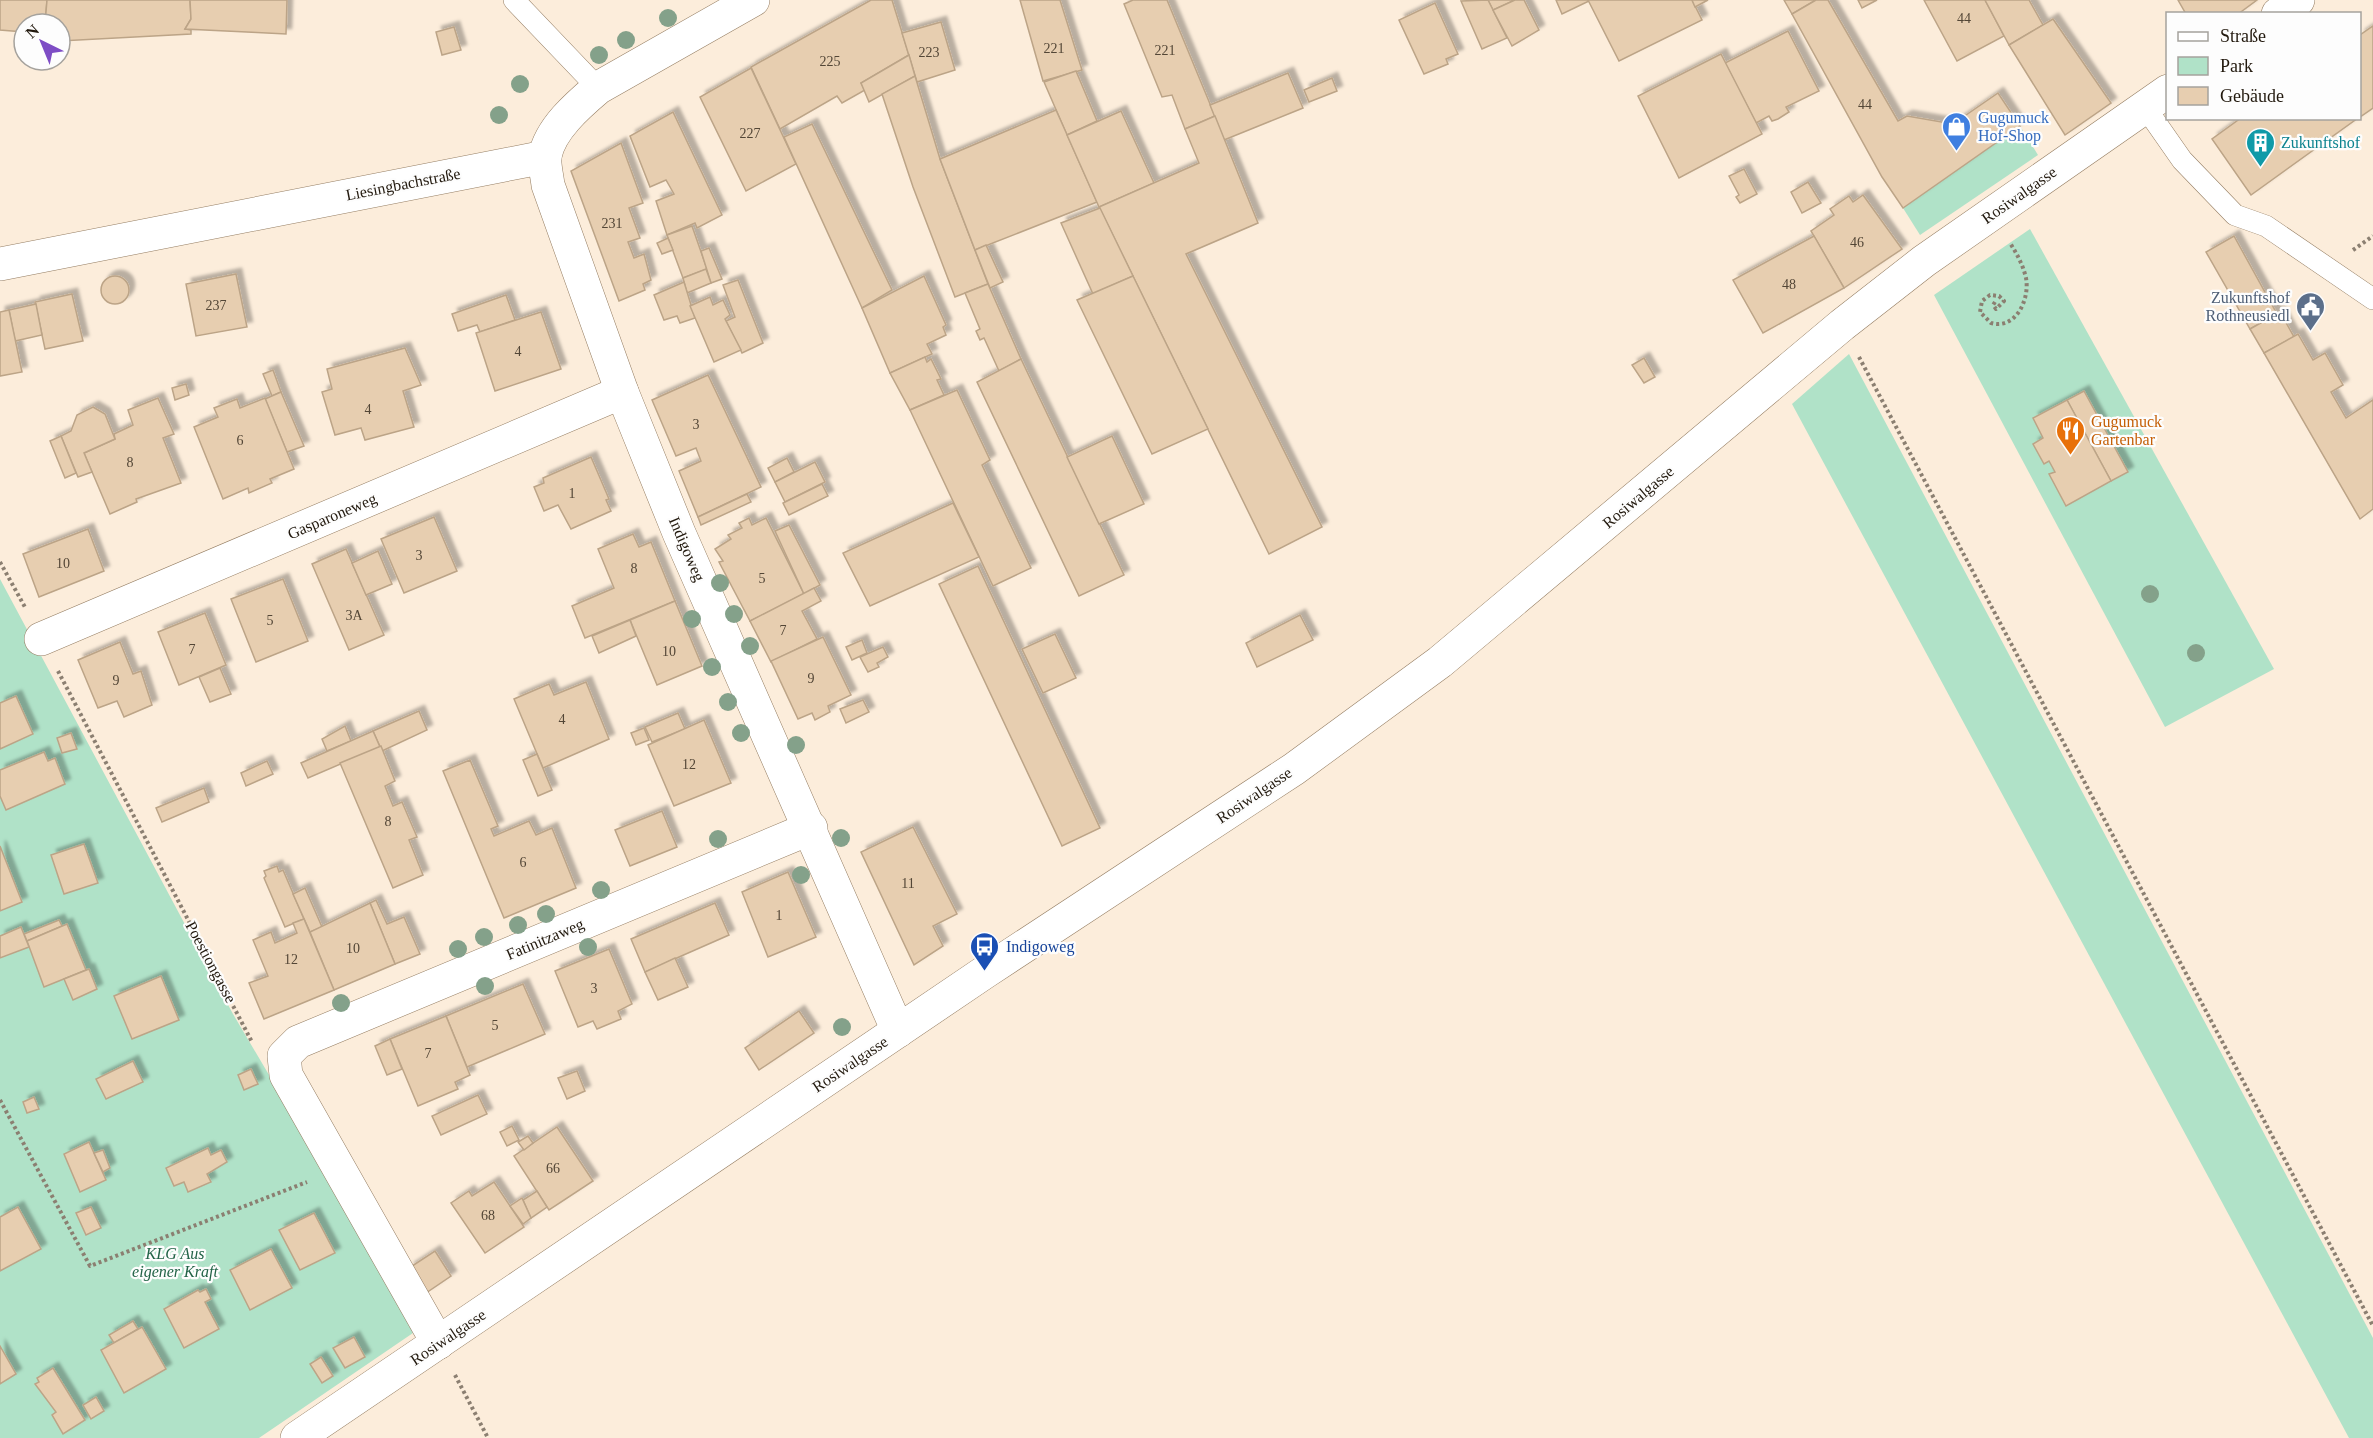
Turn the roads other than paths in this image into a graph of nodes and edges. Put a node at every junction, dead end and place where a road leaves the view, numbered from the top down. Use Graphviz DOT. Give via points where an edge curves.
graph roads {
  1 [pos="514,0"];
  2 [pos="753,0"];
  3 [pos="2298,0"];
  4 [pos="2281,12"];
  5 [pos="598,88"];
  6 [pos="2156,99"];
  7 [pos="545,157"];
  8 [pos="0,264"];
  9 [pos="2373,299"];
  10 [pos="622,392"];
  11 [pos="41,639"];
  12 [pos="811,828"];
  13 [pos="898,1031"];
  14 [pos="438,1343"];
  15 [pos="297,1438"];
  1 -- 5 [label="lane"];
  2 -- 5 [label="street"];
  3 -- 4 [label="street"];
  5 -- 7 [label="street" via="567,118 552,138"];
  6 -- 9 [label="lane" via="2182,160 2235,215 2266,226"];
  6 -- 13 [label="street, Rosiwalgasse" via="1924,261 1842,325 1440,662 1294,769"];
  7 -- 8 [label="street, Liesingbachstraße"];
  7 -- 10 [label="street, Indigoweg" via="548,185"];
  10 -- 11 [label="street, Gasparoneweg"];
  10 -- 12 [label="street, Indigoweg" via="679,533"];
  12 -- 13 [label="street, Indigoweg"];
  12 -- 14 [label="street, Fatinitzaweg" via="298,1042 284,1056 286,1075"];
  13 -- 14 [label="street, Rosiwalgasse"];
  14 -- 15 [label="street, Rosiwalgasse"];
}
